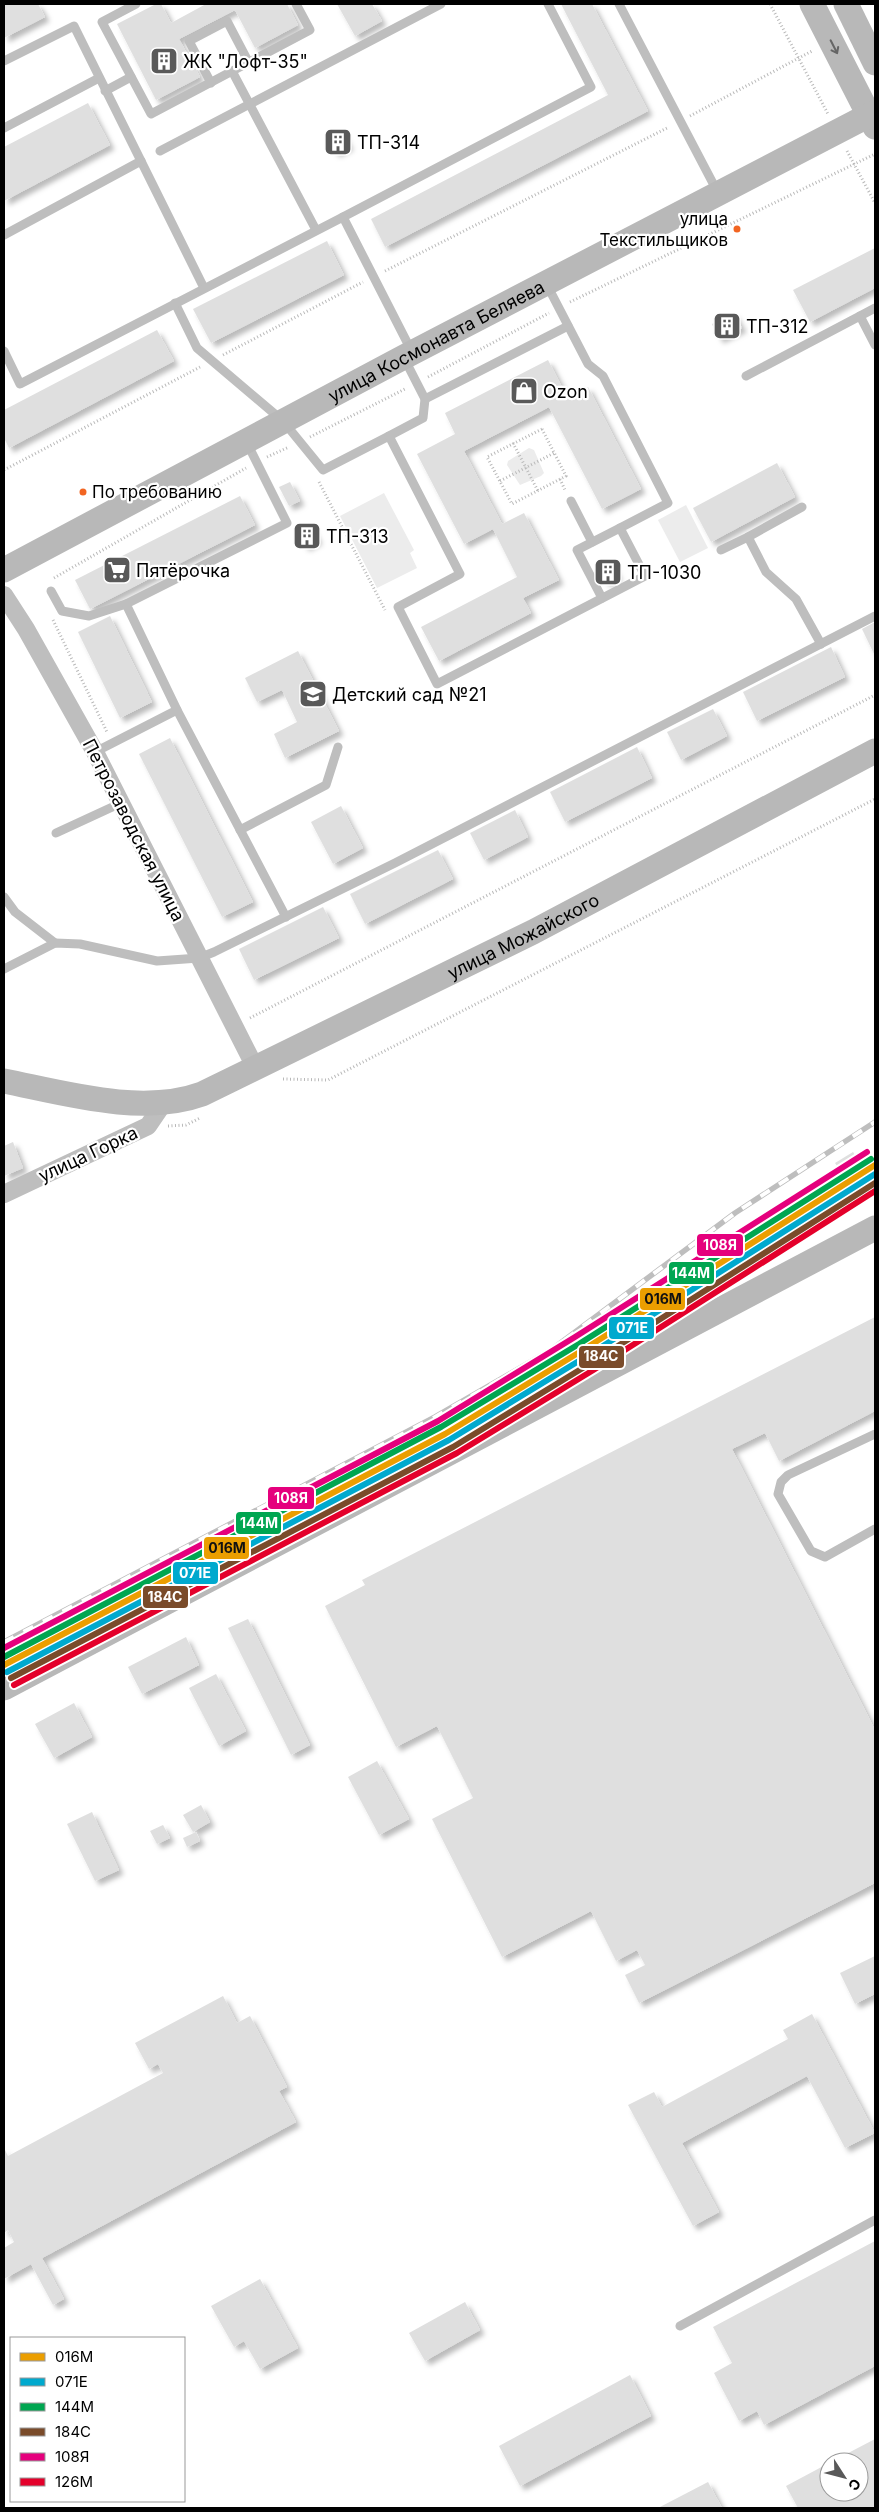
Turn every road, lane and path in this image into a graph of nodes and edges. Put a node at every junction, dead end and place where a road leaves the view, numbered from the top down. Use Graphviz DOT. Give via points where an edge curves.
graph roads {
  1 [pos="136,4"];
  2 [pos="296,4"];
  3 [pos="441,4"];
  4 [pos="548,4"];
  5 [pos="619,4"];
  6 [pos="770,4"];
  7 [pos="812,4"];
  8 [pos="846,4"];
  9 [pos="831,41"];
  10 [pos="798,58"];
  11 [pos="4,61"];
  12 [pos="248,63"];
  13 [pos="875,63"];
  14 [pos="232,71"];
  15 [pos="131,77"];
  16 [pos="98,78"];
  17 [pos="211,83"];
  18 [pos="105,91"];
  19 [pos="250,104"];
  20 [pos="873,118"];
  21 [pos="680,122"];
  22 [pos="4,128"];
  23 [pos="837,132"];
  24 [pos="160,151"];
  25 [pos="875,154"];
  26 [pos="141,160"];
  27 [pos="854,165"];
  28 [pos="718,194"];
  29 [pos="875,203"];
  30 [pos="342,217"];
  31 [pos="316,230"];
  32 [pos="4,235"];
  33 [pos="373,276"];
  34 [pos="546,284"];
  35 [pos="204,288"];
  36 [pos="175,303"];
  37 [pos="559,308"];
  38 [pos="875,308"];
  39 [pos="860,316"];
  40 [pos="568,326"];
  41 [pos="875,345"];
  42 [pos="4,351"];
  43 [pos="408,355"];
  44 [pos="212,361"];
  45 [pos="746,376"];
  46 [pos="417,383"];
  47 [pos="425,400"];
  48 [pos="283,420"];
  49 [pos="388,436"];
  50 [pos="246,441"];
  51 [pos="299,442"];
  52 [pos="513,443"];
  53 [pos="554,453"];
  54 [pos="256,463"];
  55 [pos="526,468"];
  56 [pos="4,470"];
  57 [pos="323,470"];
  58 [pos="500,481"];
  59 [pos="538,491"];
  60 [pos="571,500"];
  61 [pos="802,507"];
  62 [pos="620,528"];
  63 [pos="748,537"];
  64 [pos="592,542"];
  65 [pos="721,550"];
  66 [pos="4,570"];
  67 [pos="48,587"];
  68 [pos="4,595"];
  69 [pos="602,598"];
  70 [pos="126,604"];
  71 [pos="386,613"];
  72 [pos="49,614"];
  73 [pos="875,616"];
  74 [pos="820,644"];
  75 [pos="875,695"];
  76 [pos="177,710"];
  77 [pos="112,743"];
  78 [pos="338,748"];
  79 [pos="875,751"];
  80 [pos="95,752"];
  81 [pos="875,799"];
  82 [pos="121,803"];
  83 [pos="240,830"];
  84 [pos="56,833"];
  85 [pos="4,897"];
  86 [pos="286,916"];
  87 [pos="55,943"];
  88 [pos="199,958"];
  89 [pos="4,970"];
  90 [pos="245,1010"];
  91 [pos="265,1076"];
  92 [pos="4,1081"];
  93 [pos="163,1104"];
  94 [pos="203,1117"];
  95 [pos="148,1126"];
  96 [pos="4,1194"];
  97 [pos="875,1228"];
  98 [pos="875,1434"];
  99 [pos="875,1529"];
  100 [pos="4,1688"];
  101 [pos="875,2220"];
  102 [pos="680,2326"];
  1 -- 15 [label="lane" via="102,22"];
  2 -- 12 [label="lane" via="310,30"];
  3 -- 19 [label="lane"];
  4 -- 30 [label="lane" via="591,87"];
  5 -- 21 [label="lane"];
  6 -- 10 [label="path"];
  7 -- 9 [label="street"];
  8 -- 13 [label="street"];
  9 -- 10 [label="path"];
  9 -- 20 [label="street, one-way"];
  10 -- 21 [label="path"];
  10 -- 23 [label="path"];
  11 -- 16 [label="lane" via="74,26"];
  12 -- 14 [label="lane"];
  12 -- 17 [label="lane" via="227,21 196,37 189,41"];
  14 -- 17 [label="lane"];
  14 -- 19 [label="lane"];
  15 -- 17 [label="lane" via="151,114"];
  15 -- 18 [label="lane"];
  16 -- 18 [label="lane"];
  16 -- 22 [label="lane"];
  18 -- 26 [label="lane"];
  19 -- 24 [label="lane"];
  19 -- 31 [label="lane"];
  20 -- 23 [label="street, улица Космонавта Беляева"];
  21 -- 28 [label="lane"];
  21 -- 33 [label="path"];
  23 -- 27 [label="path"];
  23 -- 28 [label="street, улица Космонавта Беляева"];
  25 -- 27 [label="path"];
  26 -- 32 [label="lane"];
  26 -- 35 [label="lane"];
  27 -- 29 [label="path"];
  27 -- 37 [label="path"];
  28 -- 34 [label="street, улица Космонавта Беляева"];
  30 -- 31 [label="lane"];
  30 -- 33 [label="lane"];
  31 -- 35 [label="lane"];
  33 -- 43 [label="lane"];
  33 -- 44 [label="path"];
  34 -- 37 [label="lane"];
  34 -- 43 [label="street, улица Космонавта Беляева"];
  35 -- 36 [label="lane"];
  36 -- 42 [label="lane" via="20,384"];
  36 -- 44 [label="lane" via="197,348"];
  37 -- 40 [label="lane"];
  37 -- 46 [label="path"];
  38 -- 39 [label="lane"];
  39 -- 41 [label="lane"];
  39 -- 45 [label="lane"];
  40 -- 47 [label="lane"];
  40 -- 62 [label="lane" via="588,364 603,376 668,502"];
  43 -- 46 [label="lane"];
  43 -- 48 [label="street, улица Космонавта Беляева"];
  44 -- 48 [label="lane"];
  44 -- 56 [label="path"];
  46 -- 47 [label="lane"];
  46 -- 51 [label="path"];
  47 -- 49 [label="lane" via="423,418"];
  48 -- 50 [label="street, улица Космонавта Беляева"];
  48 -- 51 [label="lane"];
  49 -- 57 [label="lane"];
  49 -- 69 [label="lane" via="460,574 398,607 437,684"];
  50 -- 54 [label="lane"];
  50 -- 66 [label="street, улица Космонавта Беляева"];
  51 -- 54 [label="path"];
  51 -- 57 [label="lane"];
  52 -- 53 [label="path" via="542,428"];
  52 -- 55 [label="path"];
  52 -- 58 [label="path" via="487,457"];
  53 -- 55 [label="path"];
  53 -- 59 [label="path" via="566,476"];
  54 -- 67 [label="path"];
  54 -- 70 [label="lane" via="287,523"];
  55 -- 58 [label="path"];
  55 -- 59 [label="path"];
  57 -- 71 [label="path" via="315,475"];
  58 -- 59 [label="path" via="512,504"];
  60 -- 64 [label="lane"];
  61 -- 63 [label="lane"];
  62 -- 64 [label="lane"];
  62 -- 69 [label="lane" via="645,576"];
  63 -- 65 [label="lane"];
  63 -- 74 [label="lane" via="766,572 796,598"];
  64 -- 69 [label="lane" via="577,550"];
  67 -- 70 [label="lane" via="62,611 89,616"];
  68 -- 80 [label="street, Петрозаводская улица"];
  70 -- 76 [label="lane"];
  72 -- 77 [label="path"];
  73 -- 74 [label="lane"];
  74 -- 86 [label="lane"];
  75 -- 90 [label="path" via="249,1019"];
  76 -- 77 [label="lane"];
  76 -- 83 [label="lane"];
  77 -- 80 [label="lane"];
  78 -- 83 [label="lane" via="326,785"];
  79 -- 91 [label="street, улица Можайского"];
  80 -- 82 [label="street, Петрозаводская улица"];
  81 -- 91 [label="path" via="328,1080"];
  82 -- 84 [label="lane"];
  82 -- 88 [label="street, Петрозаводская улица"];
  83 -- 86 [label="lane"];
  85 -- 87 [label="lane" via="14,912"];
  86 -- 88 [label="lane"];
  87 -- 88 [label="lane" via="80,944 157,961"];
  87 -- 89 [label="lane"];
  88 -- 91 [label="street, Петрозаводская улица"];
  91 -- 93 [label="street, улица Можайского"];
  92 -- 93 [label="street, улица Можайского" via="92,1098"];
  93 -- 95 [label="street, улица Горка"];
  94 -- 95 [label="path" via="186,1125"];
  95 -- 96 [label="street, улица Горка"];
  97 -- 100 [label="street"];
  98 -- 99 [label="lane" via="788,1475 781,1482 778,1494 816,1555 825,1556"];
  101 -- 102 [label="lane"];
}
